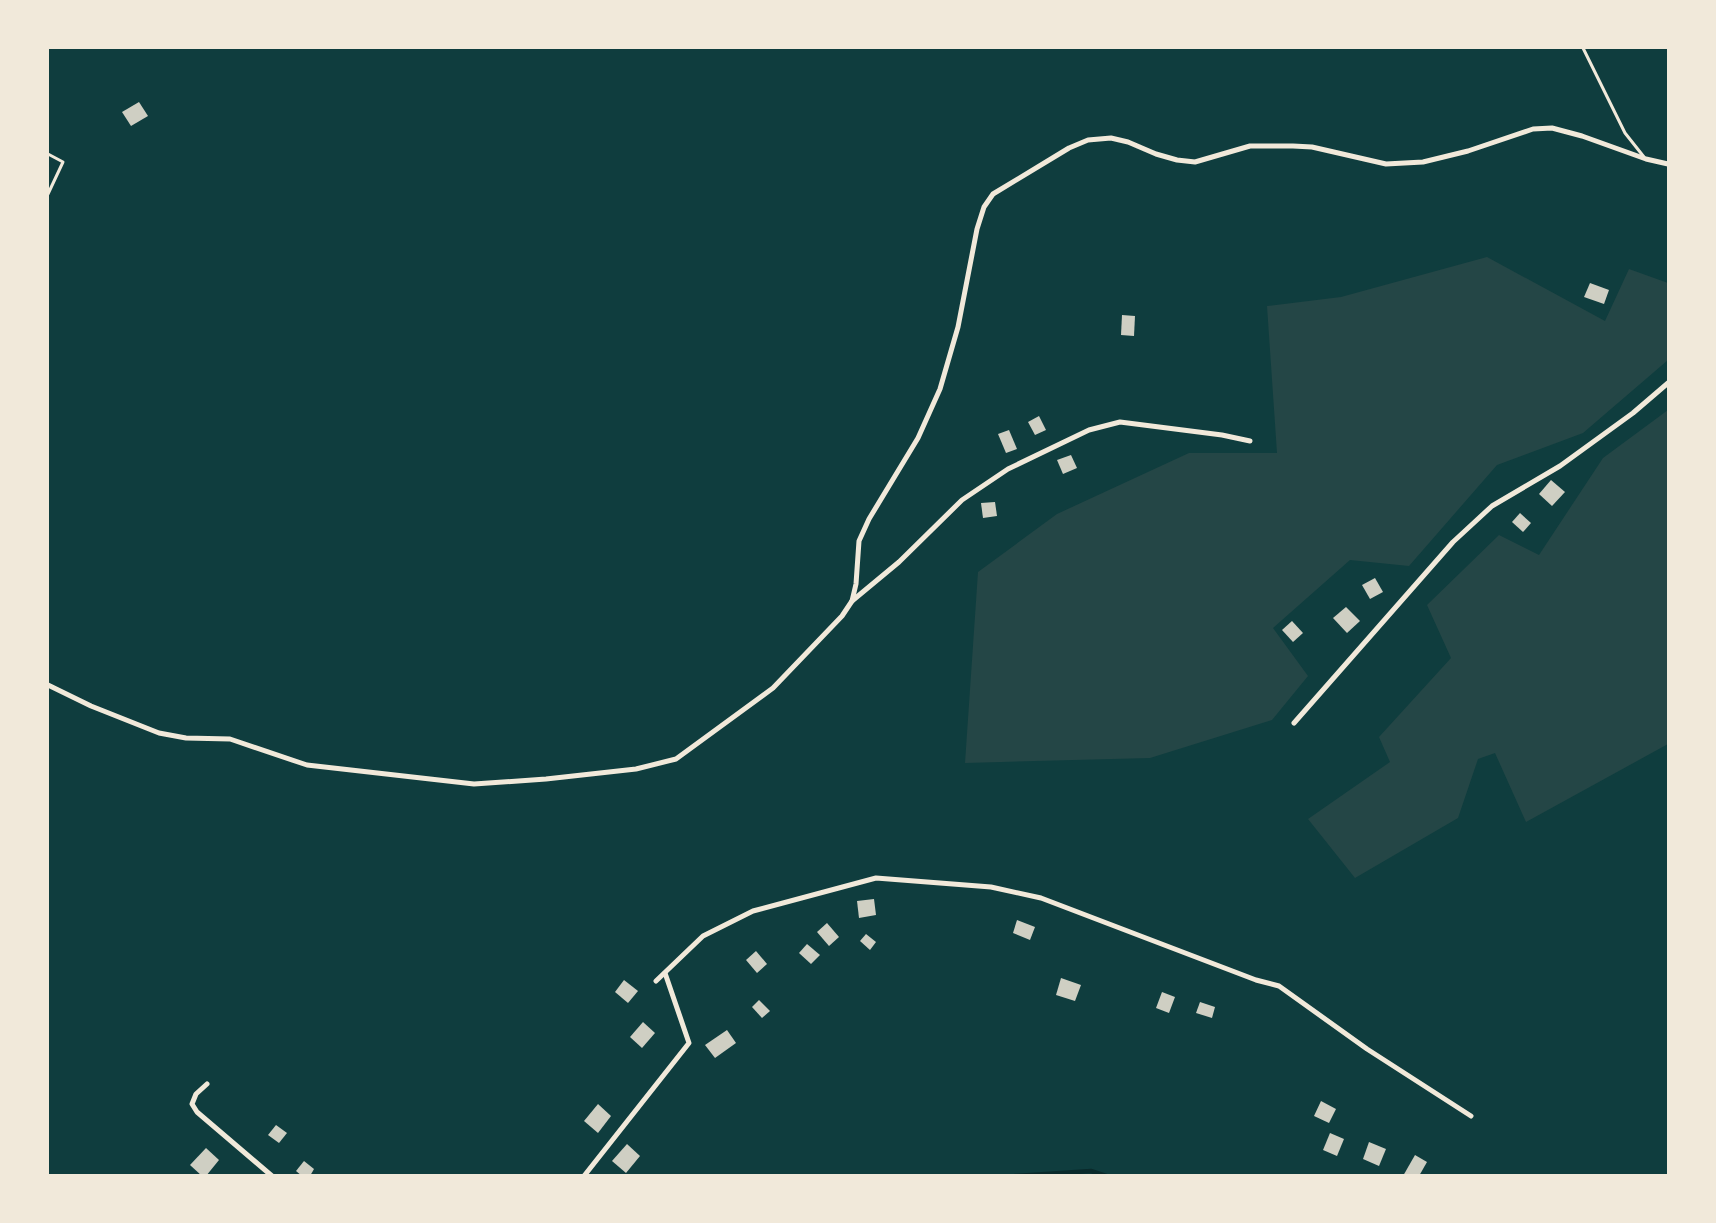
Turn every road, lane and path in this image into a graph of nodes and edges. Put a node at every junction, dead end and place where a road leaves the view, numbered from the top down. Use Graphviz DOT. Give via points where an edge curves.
graph roads {
  1 [pos="1583,48"];
  2 [pos="48,154"];
  3 [pos="1646,159"];
  4 [pos="1668,164"];
  5 [pos="48,194"];
  6 [pos="1668,383"];
  7 [pos="1250,441"];
  8 [pos="852,602"];
  9 [pos="48,685"];
  10 [pos="1294,723"];
  11 [pos="665,973"];
  12 [pos="656,981"];
  13 [pos="207,1084"];
  14 [pos="1471,1116"];
  15 [pos="272,1176"];
  16 [pos="584,1176"];
  1 -- 3 [label="lane" via="1625,133"];
  2 -- 5 [label="lane" via="63,162"];
  3 -- 4 [label="street"];
  3 -- 8 [label="street" via="1552,128 1533,128 1468,151 1423,162 1386,164 1312,147 1293,146 1250,146 1195,162 1163,156 1110,138 1088,140 1069,148 993,194 984,207 958,326 940,389 918,438 859,541"];
  6 -- 10 [label="street" via="1560,466 1492,506 1454,542"];
  7 -- 8 [label="street" via="1120,422 1089,430 1008,469 962,500 899,562"];
  8 -- 9 [label="street" via="773,688 676,760 636,769 546,779 474,784 307,765 230,739 186,738 159,733"];
  11 -- 12 [label="street"];
  11 -- 14 [label="street" via="703,936 753,911 807,894 876,878 991,886 1041,898 1279,986 1367,1049"];
  11 -- 16 [label="street" via="690,1043"];
  13 -- 15 [label="street" via="196,1094 192,1104 197,1112"];
}
